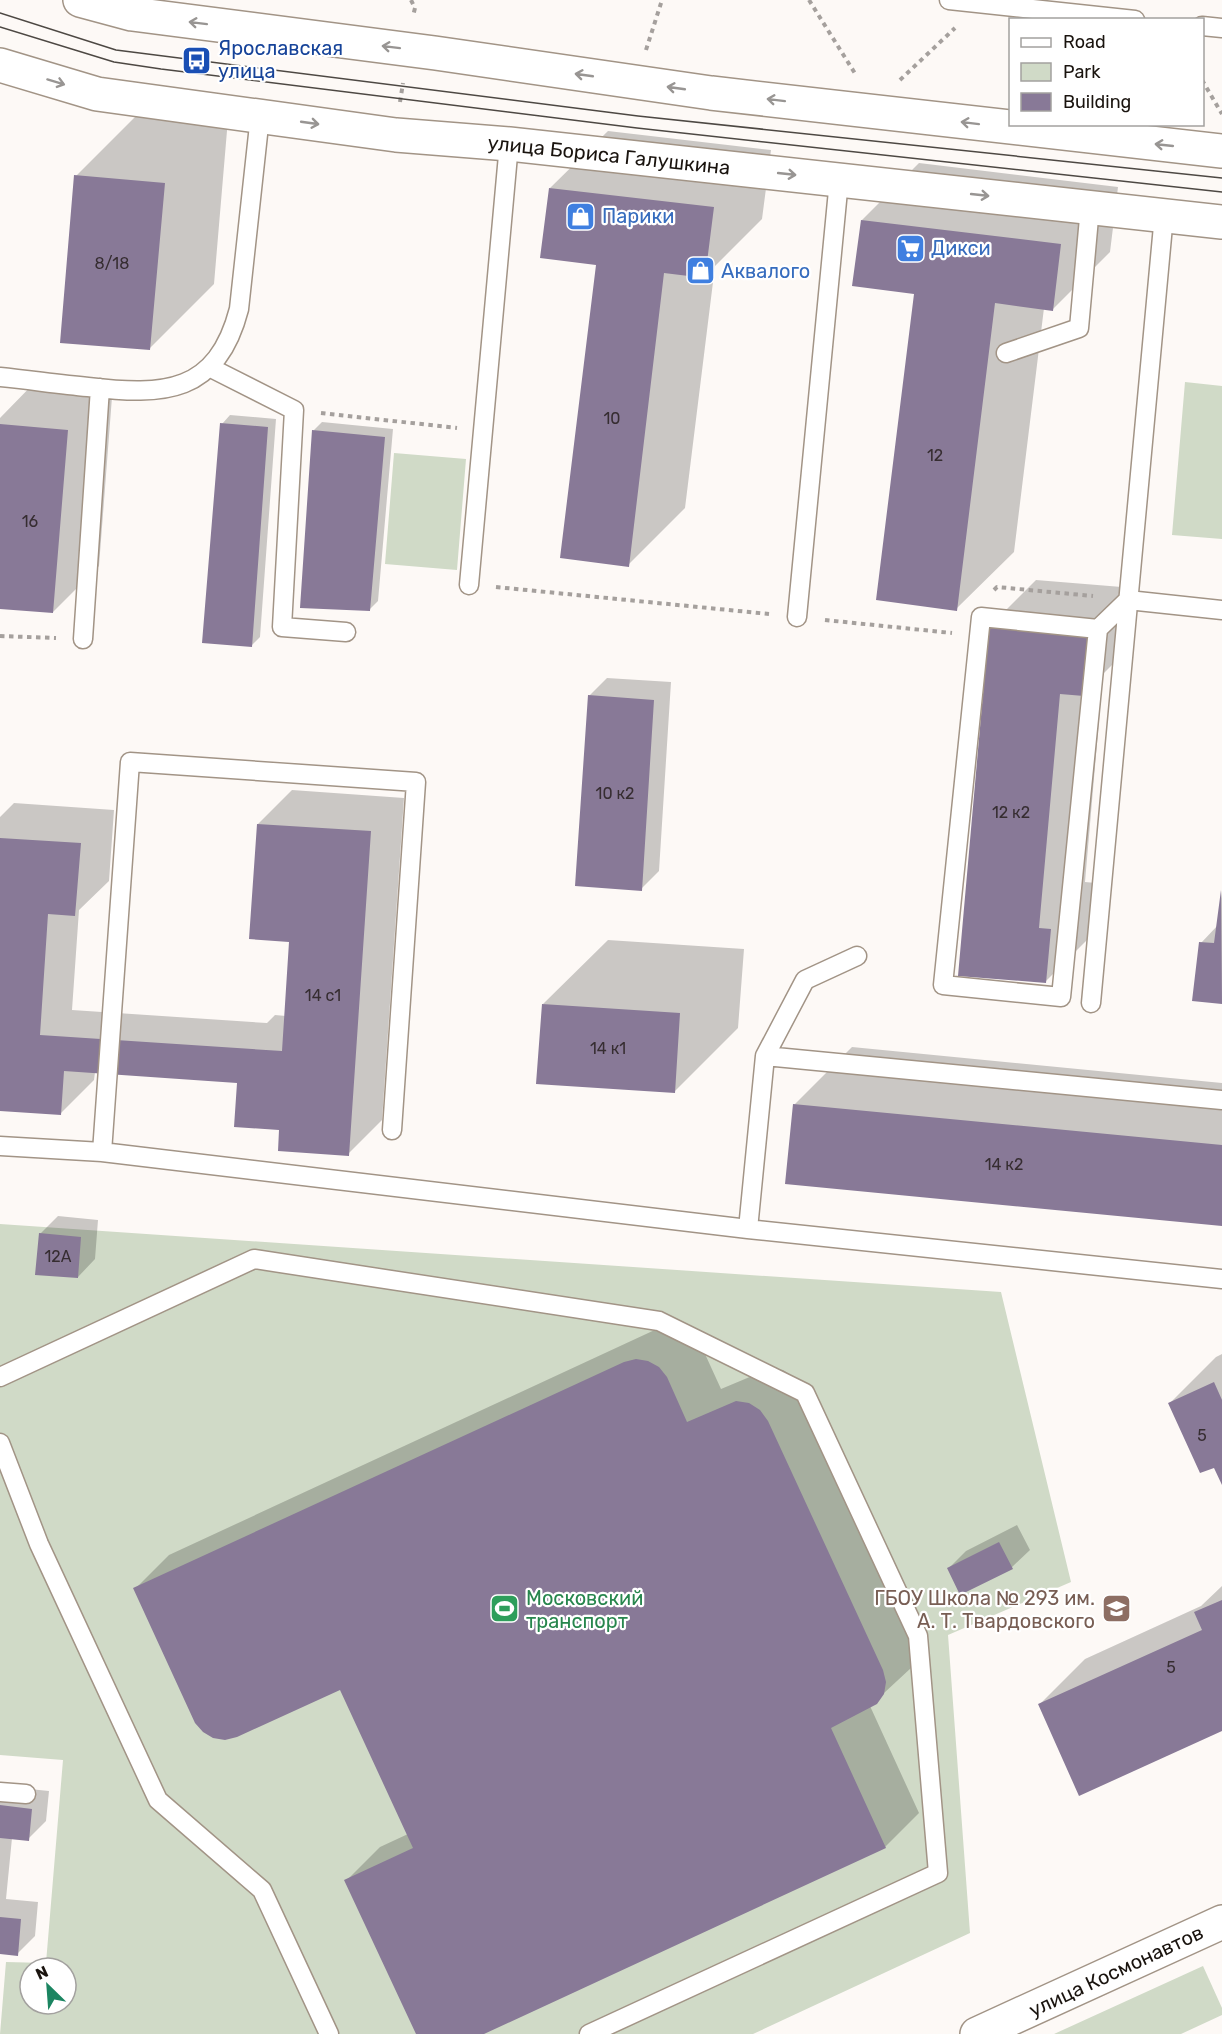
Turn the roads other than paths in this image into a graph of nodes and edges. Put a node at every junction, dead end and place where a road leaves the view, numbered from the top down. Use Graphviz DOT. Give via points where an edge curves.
graph roads {
  1 [pos="80,0"];
  2 [pos="949,0"];
  3 [pos="1118,18"];
  4 [pos="1204,26"];
  5 [pos="1222,28"];
  6 [pos="0,65"];
  7 [pos="260,116"];
  8 [pos="509,144"];
  9 [pos="1222,151"];
  10 [pos="839,180"];
  11 [pos="1090,207"];
  12 [pos="1164,215"];
  13 [pos="1222,222"];
  14 [pos="1006,353"];
  15 [pos="209,367"];
  16 [pos="0,377"];
  17 [pos="100,388"];
  18 [pos="469,585"];
  19 [pos="1128,600"];
  20 [pos="1222,610"];
  21 [pos="797,617"];
  22 [pos="1098,629"];
  23 [pos="346,632"];
  24 [pos="83,639"];
  25 [pos="857,956"];
  26 [pos="1091,1003"];
  27 [pos="765,1056"];
  28 [pos="1222,1100"];
  29 [pos="392,1130"];
  30 [pos="0,1146"];
  31 [pos="102,1152"];
  32 [pos="748,1230"];
  33 [pos="1222,1279"];
  34 [pos="0,1377"];
  35 [pos="0,1443"];
  36 [pos="0,1792"];
  37 [pos="26,1794"];
  38 [pos="1222,1922"];
  39 [pos="329,2034"];
  40 [pos="589,2034"];
  41 [pos="977,2034"];
  9 -- 1 [label="main road, one-way" via="711,93 132,14"];
  2 -- 3 [label="lane"];
  4 -- 5 [label="lane"];
  6 -- 7 [label="main road, улица Бориса Галушкина, one-way" via="97,94"];
  7 -- 8 [label="main road, улица Бориса Галушкина, one-way" via="396,135"];
  7 -- 15 [label="lane" via="239,309 233,332"];
  8 -- 10 [label="main road, улица Бориса Галушкина, one-way"];
  8 -- 18 [label="lane"];
  10 -- 11 [label="main road, улица Бориса Галушкина, one-way"];
  10 -- 21 [label="lane"];
  11 -- 12 [label="main road, улица Бориса Галушкина"];
  11 -- 14 [label="lane" via="1079,328"];
  12 -- 13 [label="main road, улица Бориса Галушкина"];
  12 -- 19 [label="lane"];
  15 -- 17 [label="lane" via="183,384 159,392"];
  15 -- 23 [label="lane" via="294,410 282,627"];
  16 -- 17 [label="lane"];
  17 -- 24 [label="lane"];
  19 -- 20 [label="lane"];
  19 -- 22 [label="lane"];
  19 -- 26 [label="lane"];
  22 -- 22 [label="lane" via="1060,997 943,985 981,617"];
  25 -- 27 [label="lane" via="805,980"];
  27 -- 28 [label="lane"];
  27 -- 32 [label="lane"];
  29 -- 31 [label="lane" via="416,782 130,762"];
  30 -- 31 [label="lane"];
  31 -- 32 [label="lane"];
  32 -- 33 [label="lane"];
  34 -- 40 [label="lane" via="254,1259 659,1321 805,1393 918,1635 938,1873"];
  35 -- 39 [label="lane" via="39,1544 158,1800 262,1890"];
  36 -- 37 [label="lane"];
  38 -- 41 [label="main road, улица Космонавтов"];
}
